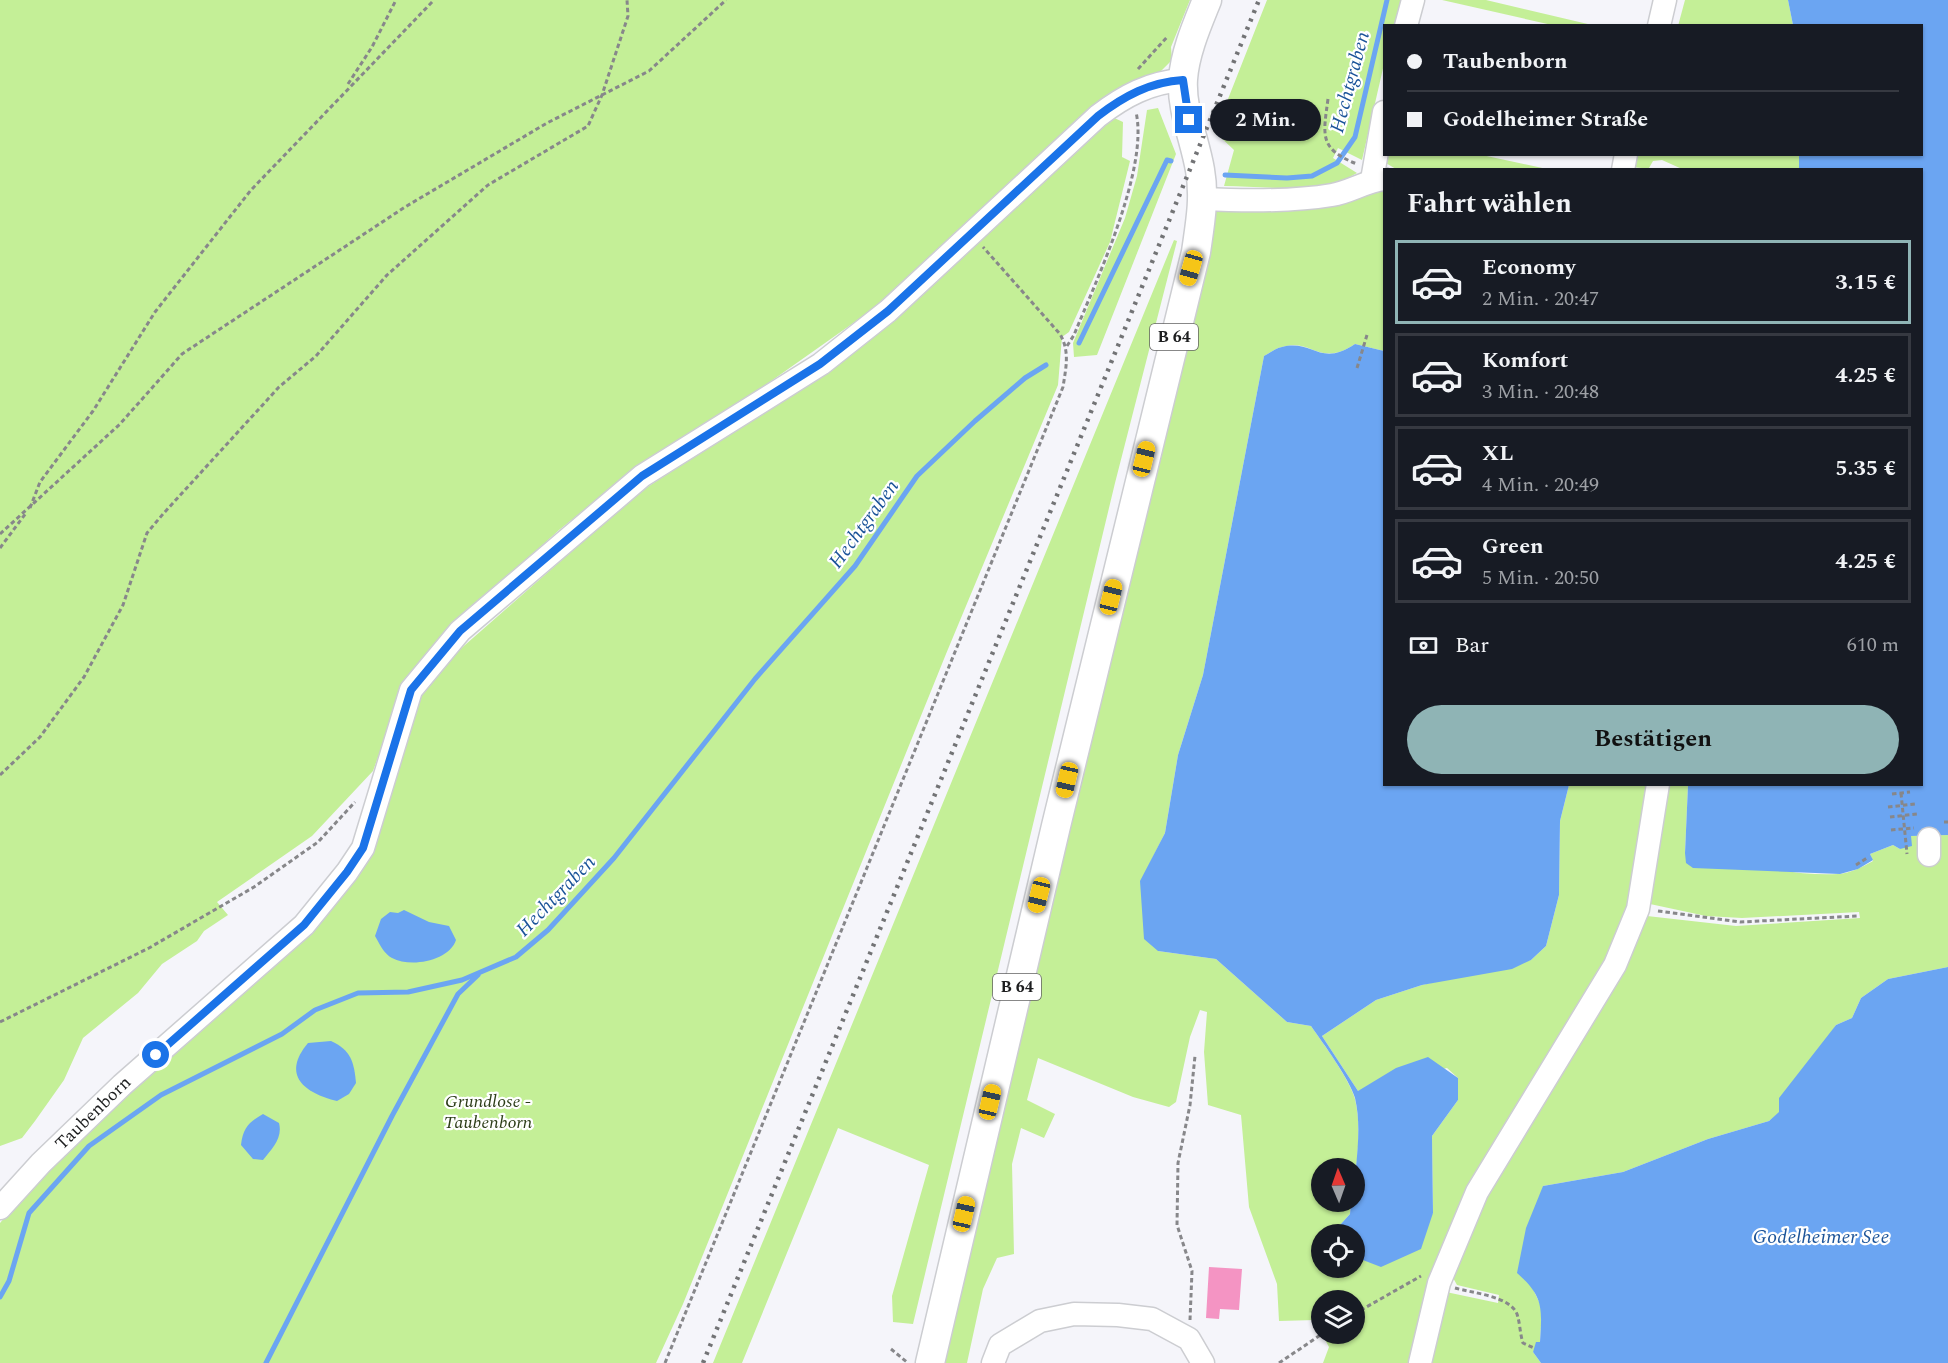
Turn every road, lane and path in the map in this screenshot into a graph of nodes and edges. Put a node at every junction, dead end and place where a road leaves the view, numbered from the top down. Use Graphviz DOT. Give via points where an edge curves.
graph roads {
  1 [pos="396,0"];
  2 [pos="434,0"];
  3 [pos="627,0"];
  4 [pos="726,0"];
  5 [pos="1207,0"];
  6 [pos="1413,0"];
  7 [pos="1665,0"];
  8 [pos="1407,24"];
  9 [pos="1659,24"];
  10 [pos="1170,34"];
  11 [pos="1137,70"];
  12 [pos="1183,80"];
  13 [pos="345,90"];
  14 [pos="602,95"];
  15 [pos="1328,99"];
  16 [pos="1138,120"];
  17 [pos="1383,123"];
  18 [pos="1347,160"];
  19 [pos="1378,179"];
  20 [pos="1203,199"];
  21 [pos="994,260"];
  22 [pos="1367,335"];
  23 [pos="1066,346"];
  24 [pos="1357,368"];
  25 [pos="30,509"];
  26 [pos="0,534"];
  27 [pos="0,548"];
  28 [pos="0,775"];
  29 [pos="1659,786"];
  30 [pos="1910,792"];
  31 [pos="1901,793"];
  32 [pos="1892,794"];
  33 [pos="356,801"];
  34 [pos="1915,804"];
  35 [pos="1902,806"];
  36 [pos="1888,807"];
  37 [pos="1917,814"];
  38 [pos="1903,816"];
  39 [pos="1890,817"];
  40 [pos="1905,829"];
  41 [pos="1891,830"];
  42 [pos="1929,836"];
  43 [pos="1867,858"];
  44 [pos="1856,865"];
  45 [pos="1638,909"];
  46 [pos="1858,916"];
  47 [pos="0,1022"];
  48 [pos="1196,1056"];
  49 [pos="0,1208"];
  50 [pos="1442,1275"];
  51 [pos="1365,1307"];
  52 [pos="1190,1339"];
  53 [pos="1311,1341"];
  54 [pos="1534,1348"];
  55 [pos="891,1349"];
  56 [pos="665,1363"];
  57 [pos="908,1363"];
  58 [pos="930,1363"];
  59 [pos="993,1363"];
  60 [pos="1203,1363"];
  61 [pos="1279,1363"];
  62 [pos="1420,1363"];
  1 -- 13 [label="path"];
  2 -- 13 [label="path"];
  3 -- 14 [label="path" via="628,16"];
  4 -- 14 [label="path" via="649,71"];
  5 -- 12 [label="main road, B 64" via="1186,58"];
  6 -- 8 [label="lane"];
  7 -- 9 [label="lane"];
  10 -- 11 [label="path"];
  12 -- 20 [label="main road, B 64"];
  12 -- 49 [label="lane, Taubenborn" via="1131,94 1098,116 888,311 820,364 642,476 460,631 411,690 363,848 347,872 304,925 122,1085"];
  13 -- 25 [label="path" via="251,190 154,312 93,411 40,482"];
  14 -- 25 [label="path" via="405,207 182,354 120,424"];
  14 -- 28 [label="path" via="588,126 488,185 387,275 316,356 279,387 147,532 123,605 84,677 40,737"];
  15 -- 18 [label="path" via="1326,138 1332,152"];
  16 -- 23 [label="path" via="1139,144 1114,237"];
  17 -- 19 [label="lane"];
  19 -- 20 [label="lane" via="1323,196"];
  20 -- 58 [label="main road, B 64" via="1196,252"];
  21 -- 23 [label="path" via="1060,334"];
  22 -- 24 [label="path"];
  23 -- 56 [label="path" via="1063,387"];
  25 -- 26 [label="path"];
  25 -- 27 [label="path"];
  29 -- 45 [label="lane"];
  30 -- 31 [label="path"];
  31 -- 32 [label="path"];
  31 -- 35 [label="path"];
  33 -- 47 [label="path" via="318,842 254,887 149,948"];
  34 -- 35 [label="path"];
  35 -- 36 [label="path"];
  35 -- 38 [label="path"];
  37 -- 38 [label="path"];
  38 -- 39 [label="path"];
  38 -- 40 [label="path"];
  40 -- 41 [label="path"];
  40 -- 42 [label="path"];
  40 -- 42 [label="path"];
  43 -- 44 [label="path"];
  45 -- 46 [label="path" via="1740,922"];
  45 -- 50 [label="lane" via="1615,965 1477,1192"];
  48 -- 52 [label="path" via="1178,1163 1177,1194 1177,1225 1192,1271"];
  50 -- 51 [label="path" via="1403,1284"];
  50 -- 54 [label="path" via="1511,1307 1523,1343"];
  50 -- 62 [label="lane"];
  52 -- 59 [label="lane" via="1152,1319 1074,1314 1040,1322 1000,1345"];
  52 -- 60 [label="lane"];
  53 -- 61 [label="path"];
  55 -- 57 [label="path"];
}
